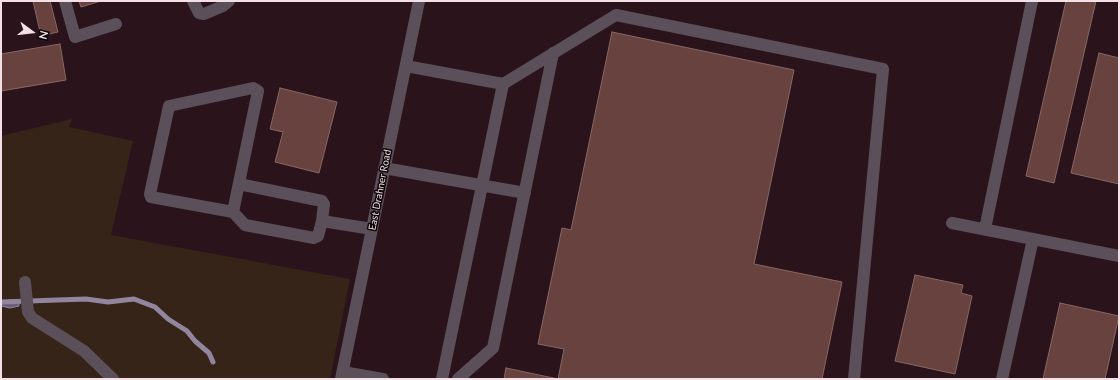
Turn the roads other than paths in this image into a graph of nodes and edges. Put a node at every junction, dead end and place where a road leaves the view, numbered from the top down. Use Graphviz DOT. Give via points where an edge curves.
graph roads {
  1 [pos="65,1"];
  2 [pos="192,1"];
  3 [pos="229,1"];
  4 [pos="419,1"];
  5 [pos="1032,1"];
  6 [pos="116,24"];
  7 [pos="553,53"];
  8 [pos="406,66"];
  9 [pos="503,84"];
  10 [pos="384,168"];
  11 [pos="239,184"];
  12 [pos="482,187"];
  13 [pos="525,193"];
  14 [pos="233,212"];
  15 [pos="322,221"];
  16 [pos="952,223"];
  17 [pos="372,229"];
  18 [pos="985,229"];
  19 [pos="1033,239"];
  20 [pos="1119,256"];
  21 [pos="24,282"];
  22 [pos="342,375"];
  23 [pos="113,379"];
  24 [pos="383,379"];
  25 [pos="442,379"];
  26 [pos="458,379"];
  27 [pos="854,379"];
  28 [pos="1002,379"];
  1 -- 6 [label="street" via="75,37"];
  2 -- 3 [label="street" via="199,13 204,14 224,6"];
  4 -- 8 [label="street, East Drahner Road"];
  5 -- 18 [label="street"];
  7 -- 9 [label="street"];
  7 -- 13 [label="street"];
  7 -- 27 [label="street" via="616,15 883,69"];
  8 -- 9 [label="street"];
  8 -- 10 [label="street, East Drahner Road"];
  9 -- 12 [label="street"];
  10 -- 12 [label="street"];
  10 -- 17 [label="street, East Drahner Road"];
  11 -- 14 [label="street"];
  11 -- 14 [label="street" via="258,91 254,88 169,106 151,197"];
  11 -- 15 [label="street" via="322,201"];
  12 -- 13 [label="street"];
  12 -- 25 [label="street"];
  13 -- 26 [label="street" via="493,348"];
  14 -- 15 [label="street" via="245,225 314,238 318,236"];
  15 -- 17 [label="street"];
  16 -- 18 [label="street"];
  17 -- 22 [label="street, East Drahner Road"];
  18 -- 19 [label="street"];
  19 -- 20 [label="street"];
  19 -- 28 [label="street"];
  21 -- 23 [label="street" via="28,312 32,318 84,352"];
  22 -- 24 [label="street"];
}
